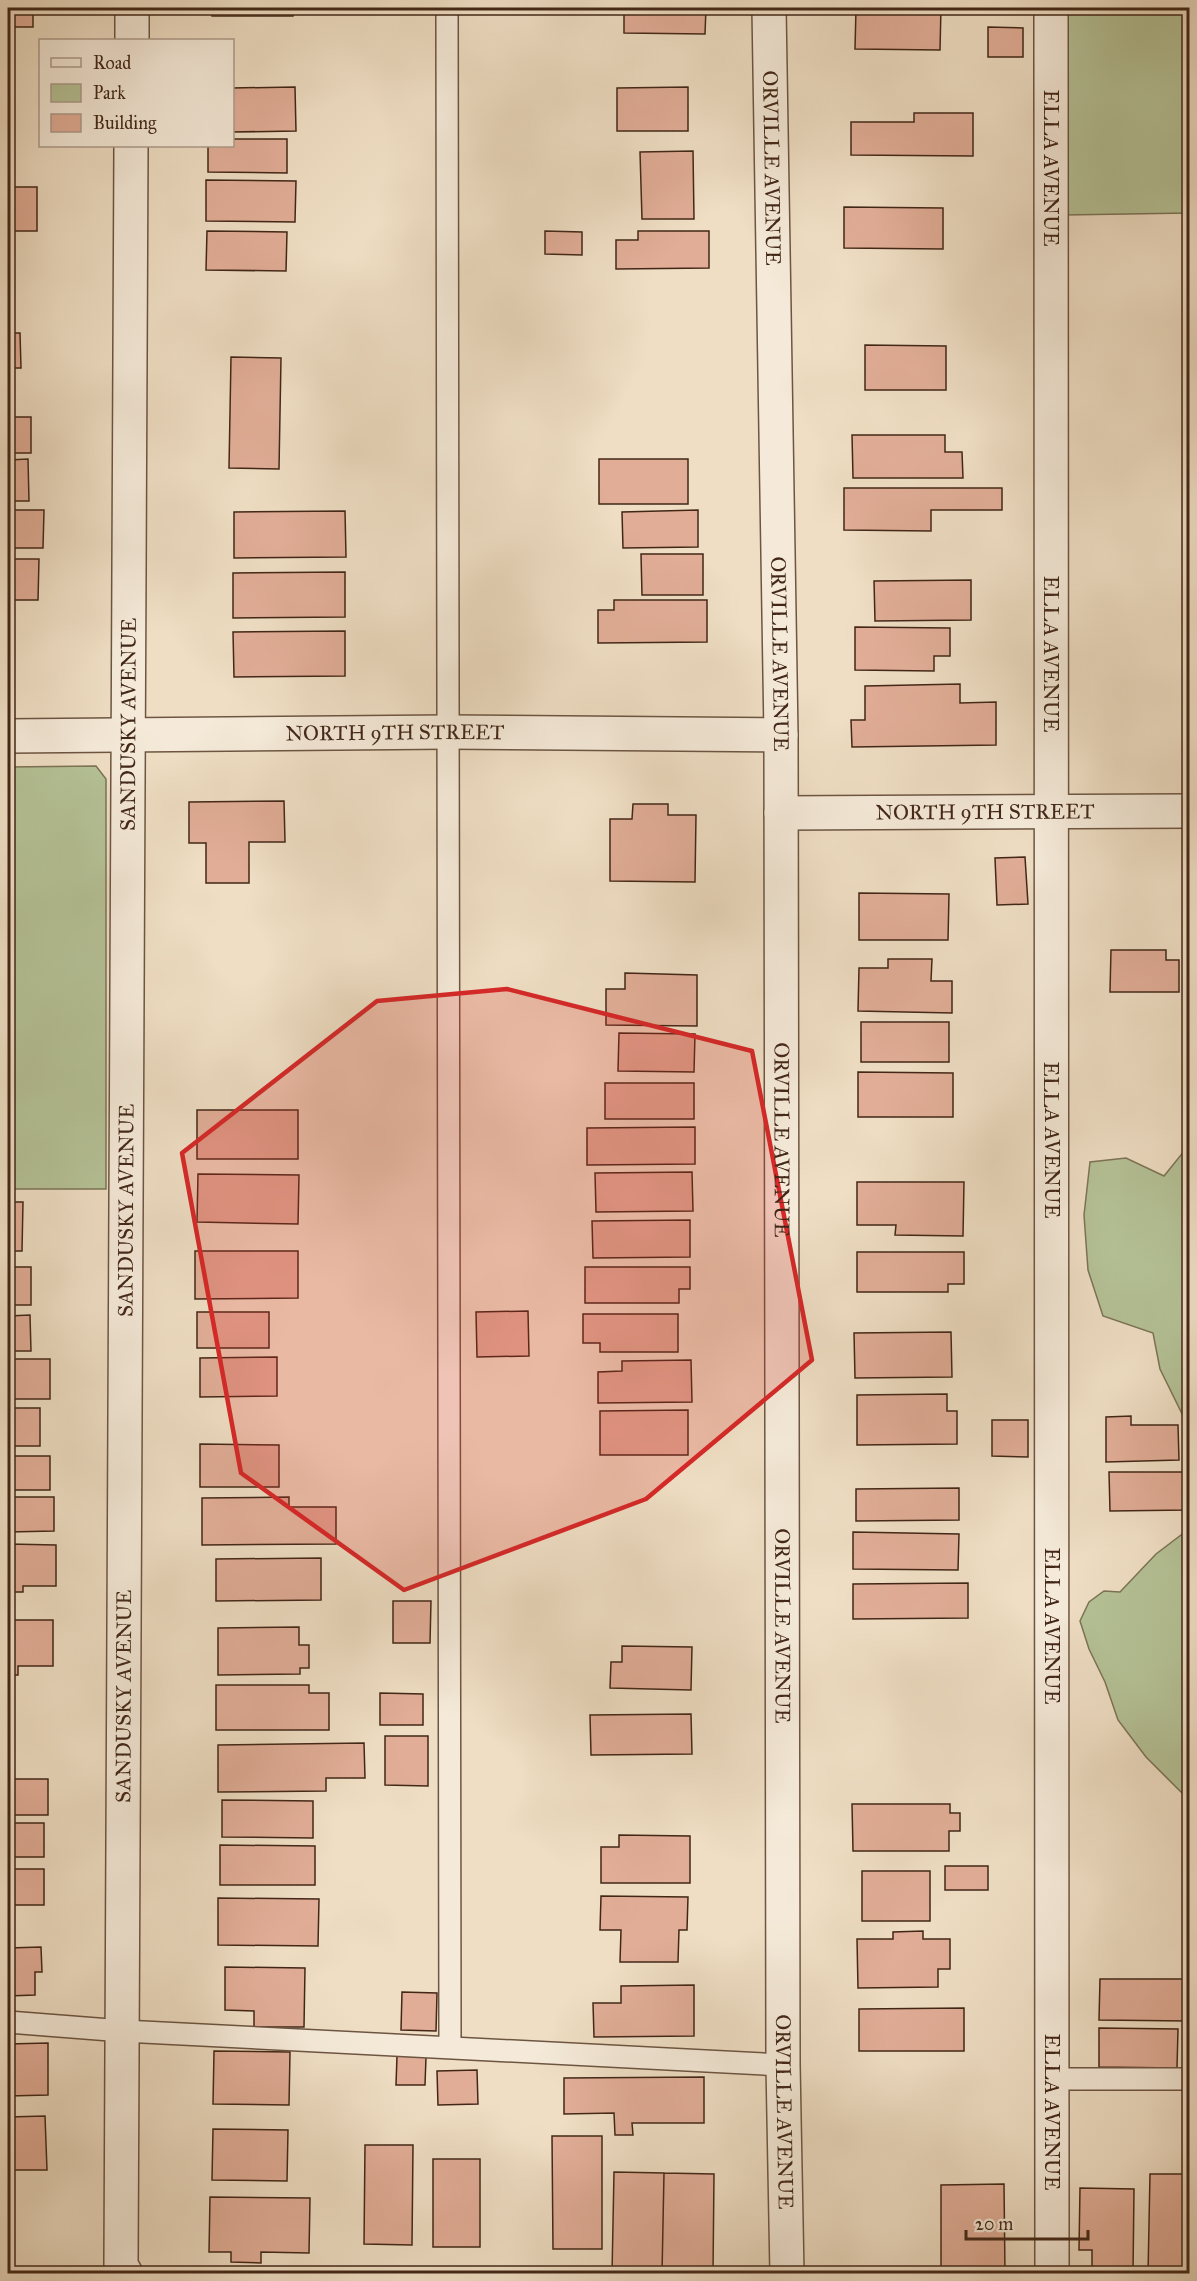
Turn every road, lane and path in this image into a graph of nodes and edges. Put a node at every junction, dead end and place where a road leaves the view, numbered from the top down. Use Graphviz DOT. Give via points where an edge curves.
graph roads {
  1 [pos="132,8"];
  2 [pos="447,8"];
  3 [pos="769,8"];
  4 [pos="1051,8"];
  5 [pos="132,39"];
  6 [pos="131,147"];
  7 [pos="448,732"];
  8 [pos="129,735"];
  9 [pos="781,735"];
  10 [pos="8,736"];
  11 [pos="1190,811"];
  12 [pos="781,813"];
  13 [pos="1050,813"];
  14 [pos="8,2022"];
  15 [pos="123,2031"];
  16 [pos="450,2048"];
  17 [pos="783,2065"];
  18 [pos="1051,2079"];
  19 [pos="1190,2079"];
  20 [pos="126,2274"];
  21 [pos="787,2274"];
  22 [pos="1052,2274"];
  1 -- 5 [label="street"];
  2 -- 7 [label="lane"];
  3 -- 9 [label="street, ORVILLE AVENUE"];
  4 -- 13 [label="street, ELLA AVENUE"];
  6 -- 8 [label="street, SANDUSKY AVENUE"];
  7 -- 8 [label="street, NORTH 9TH STREET"];
  7 -- 9 [label="street, NORTH 9TH STREET"];
  7 -- 16 [label="lane"];
  8 -- 10 [label="street, NORTH 9TH STREET"];
  8 -- 15 [label="street, SANDUSKY AVENUE"];
  9 -- 12 [label="street, ORVILLE AVENUE"];
  11 -- 13 [label="street, NORTH 9TH STREET"];
  12 -- 13 [label="street, NORTH 9TH STREET"];
  12 -- 17 [label="street, ORVILLE AVENUE"];
  13 -- 18 [label="street, ELLA AVENUE"];
  14 -- 15 [label="lane"];
  15 -- 16 [label="lane"];
  15 -- 20 [label="street, SANDUSKY AVENUE" via="122,2265"];
  16 -- 17 [label="lane"];
  17 -- 21 [label="street, ORVILLE AVENUE"];
  18 -- 19 [label="lane"];
  18 -- 22 [label="street, ELLA AVENUE"];
}
